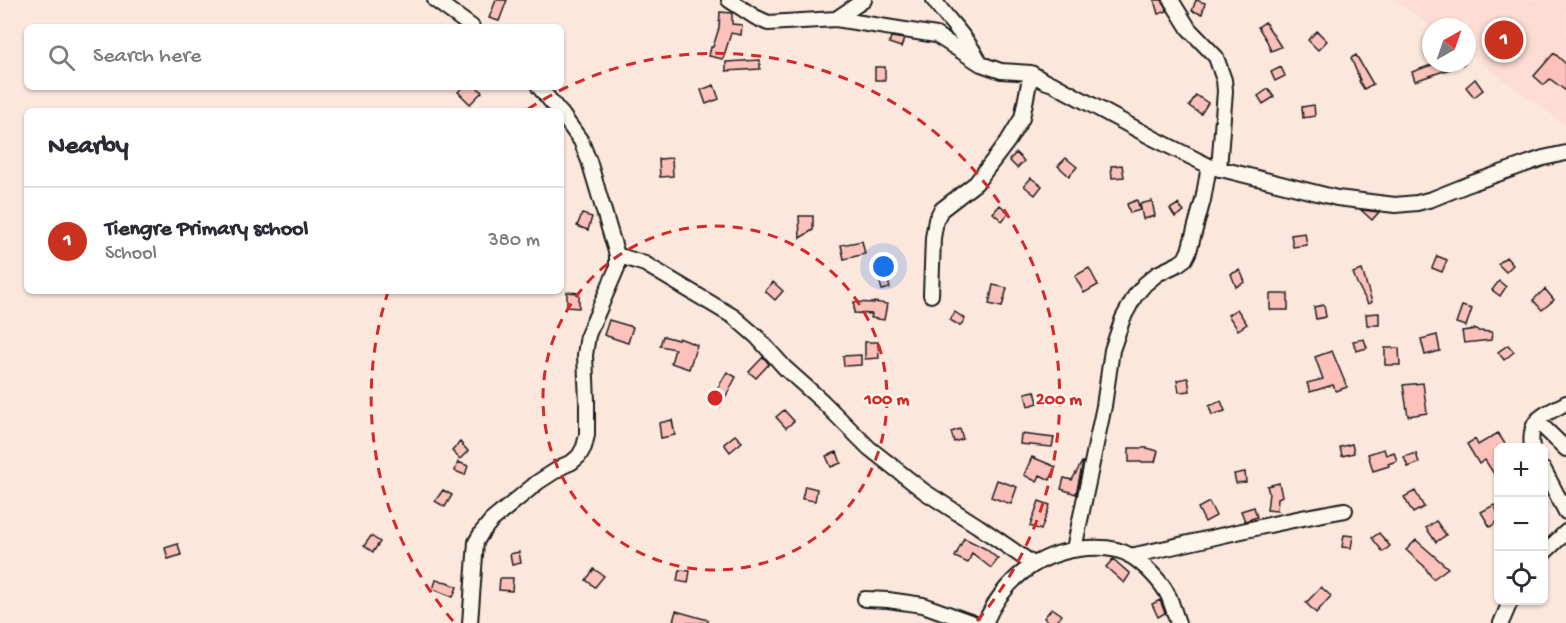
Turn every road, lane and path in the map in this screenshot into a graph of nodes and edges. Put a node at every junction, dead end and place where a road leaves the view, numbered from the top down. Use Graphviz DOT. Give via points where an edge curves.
graph roads {
  1 [pos="435,0"];
  2 [pos="729,0"];
  3 [pos="864,0"];
  4 [pos="934,0"];
  5 [pos="1171,0"];
  6 [pos="836,19"];
  7 [pos="468,24"];
  8 [pos="981,64"];
  9 [pos="1031,74"];
  10 [pos="542,90"];
  11 [pos="557,108"];
  12 [pos="564,118"];
  13 [pos="1566,153"];
  14 [pos="1214,167"];
  15 [pos="617,255"];
  16 [pos="931,295"];
  17 [pos="1566,403"];
  18 [pos="1537,421"];
  19 [pos="1531,443"];
  20 [pos="1566,449"];
  21 [pos="1548,478"];
  22 [pos="1345,510"];
  23 [pos="1566,512"];
  24 [pos="1566,532"];
  25 [pos="1074,549"];
  26 [pos="1546,551"];
  27 [pos="1130,555"];
  28 [pos="1033,564"];
  29 [pos="865,599"];
  30 [pos="1509,605"];
  31 [pos="470,623"];
  32 [pos="973,623"];
  33 [pos="985,623"];
  34 [pos="1178,623"];
  35 [pos="1501,623"];
  1 -- 7 [label="street"];
  2 -- 6 [label="street" via="768,23"];
  3 -- 6 [label="street"];
  4 -- 8 [label="street"];
  5 -- 14 [label="street" via="1189,29 1216,57 1224,80"];
  6 -- 8 [label="street" via="936,35"];
  8 -- 9 [label="street"];
  9 -- 14 [label="street"];
  9 -- 16 [label="street" via="1022,118 1008,141 976,183 941,210 936,220"];
  10 -- 11 [label="street"];
  12 -- 15 [label="street" via="590,161"];
  13 -- 14 [label="street" via="1542,158 1432,199 1395,205 1337,198"];
  14 -- 25 [label="street" via="1185,259 1145,284 1123,318 1112,350"];
  15 -- 28 [label="street" via="645,264 734,317 869,448 925,492"];
  15 -- 31 [label="street" via="617,268 588,334 584,447 572,462 538,482 482,532 476,542"];
  17 -- 18 [label="street"];
  18 -- 19 [label="street" via="1530,435"];
  18 -- 20 [label="street"];
  21 -- 23 [label="street"];
  22 -- 27 [label="street"];
  24 -- 26 [label="street"];
  25 -- 27 [label="street" via="1112,549"];
  25 -- 28 [label="street"];
  27 -- 34 [label="street" via="1157,579 1168,595"];
  28 -- 33 [label="street" via="1003,591"];
  29 -- 32 [label="street" via="923,605"];
  30 -- 35 [label="street"];
}
